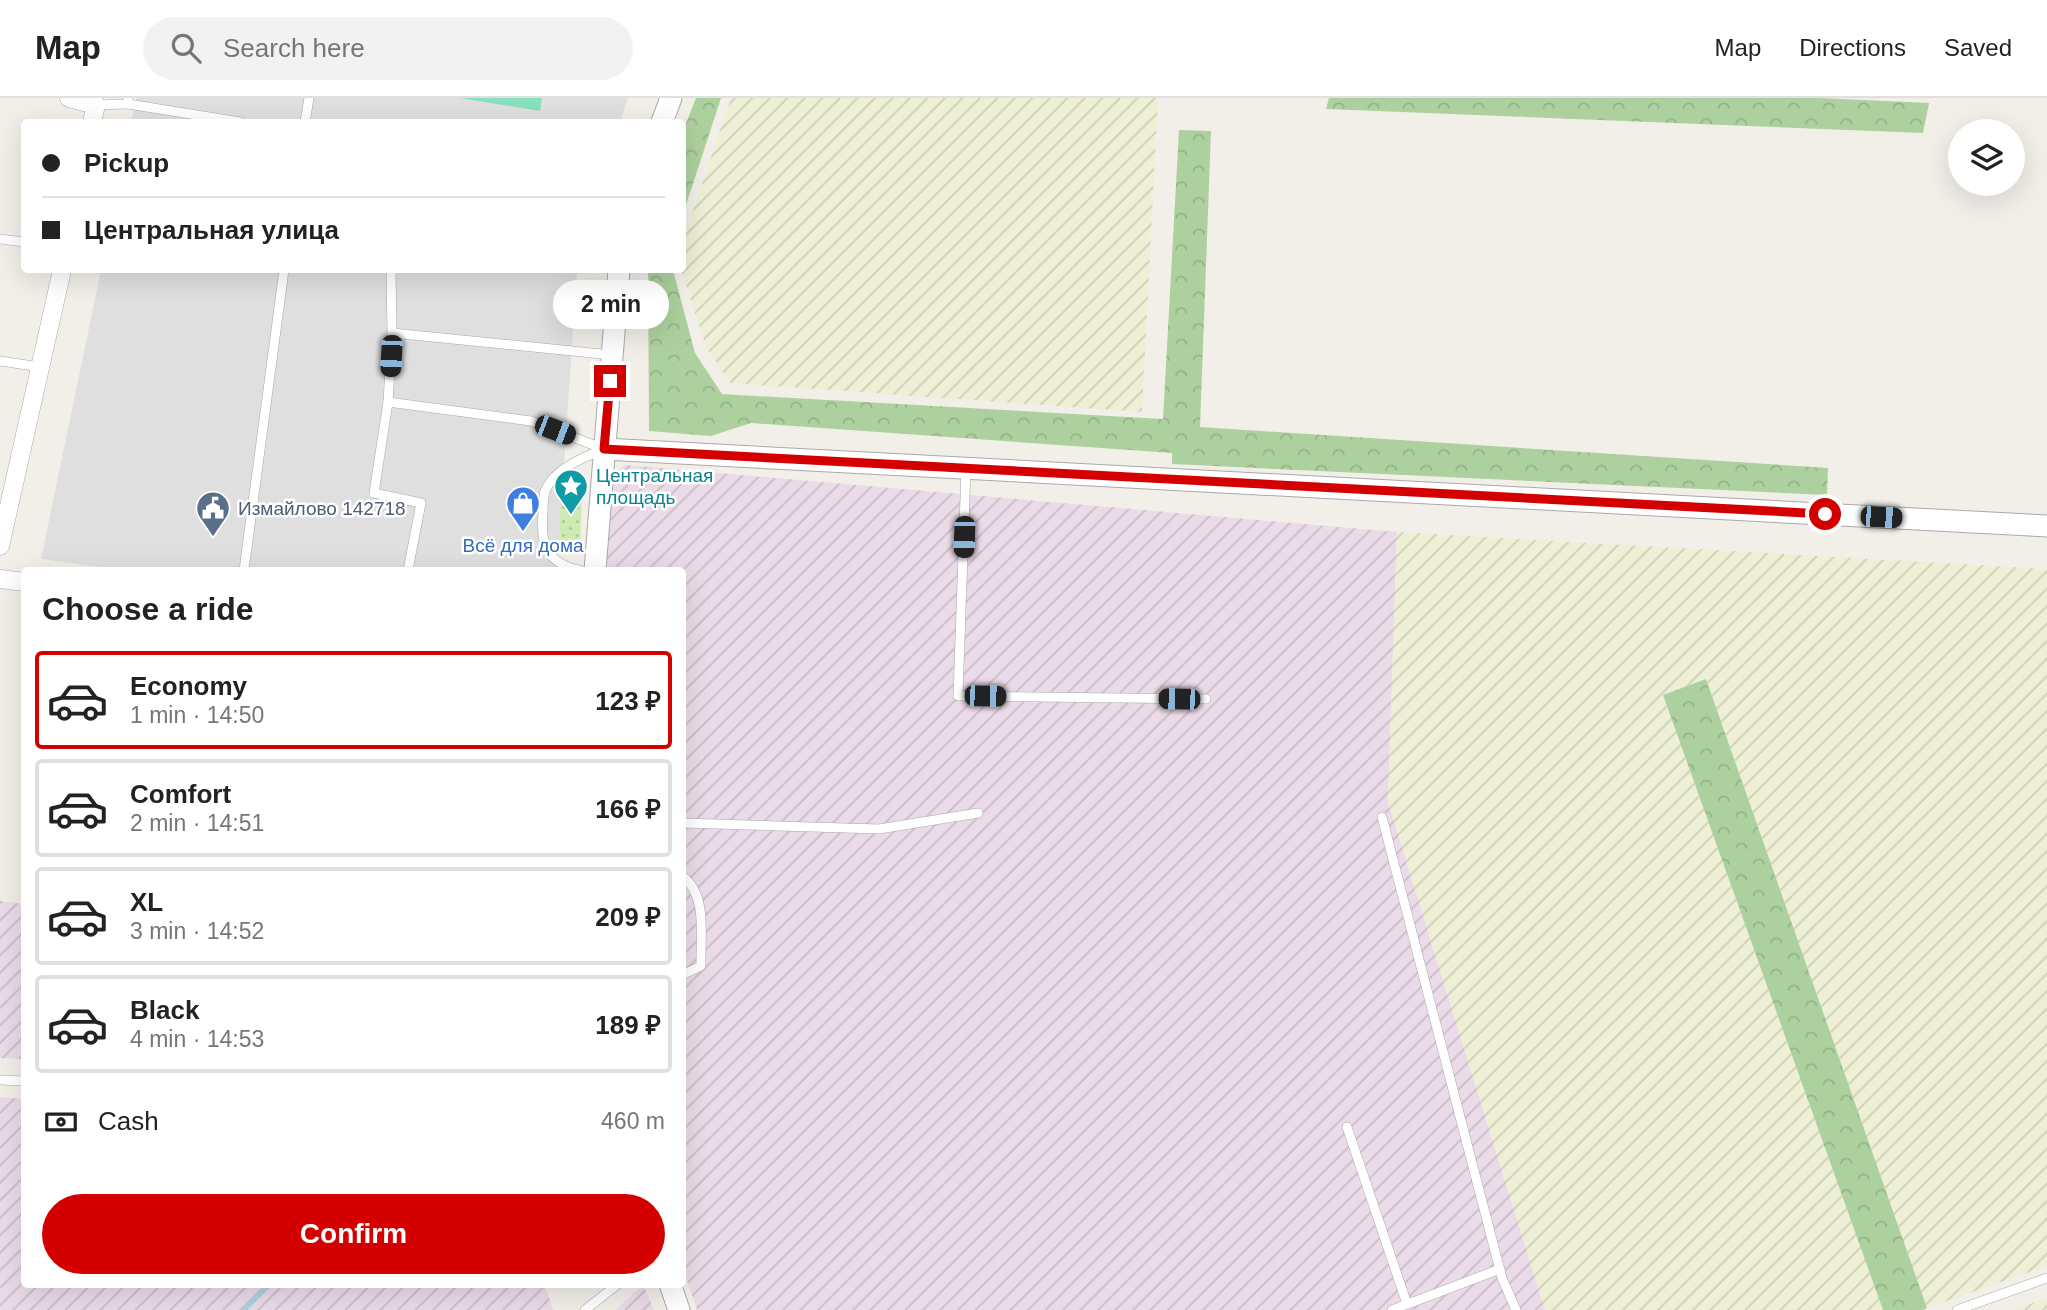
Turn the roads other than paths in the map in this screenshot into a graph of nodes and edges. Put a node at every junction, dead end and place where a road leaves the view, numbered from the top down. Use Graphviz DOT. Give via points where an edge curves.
graph roads {
  1 [pos="69,98"];
  2 [pos="309,98"];
  3 [pos="671,98"];
  4 [pos="128,101"];
  5 [pos="94,114"];
  6 [pos="224,119"];
  7 [pos="306,119"];
  8 [pos="663,119"];
  9 [pos="0,239"];
  10 [pos="21,242"];
  11 [pos="61,273"];
  12 [pos="284,273"];
  13 [pos="391,273"];
  14 [pos="619,273"];
  15 [pos="392,332"];
  16 [pos="612,355"];
  17 [pos="0,361"];
  18 [pos="40,367"];
  19 [pos="388,402"];
  20 [pos="604,449"];
  21 [pos="966,469"];
  22 [pos="2047,526"];
  23 [pos="0,546"];
  24 [pos="243,567"];
  25 [pos="409,567"];
  26 [pos="566,567"];
  27 [pos="595,567"];
  28 [pos="0,579"];
  29 [pos="21,582"];
  30 [pos="1206,699"];
  31 [pos="978,813"];
  32 [pos="1382,817"];
  33 [pos="686,823"];
  34 [pos="686,879"];
  35 [pos="686,973"];
  36 [pos="0,1080"];
  37 [pos="21,1081"];
  38 [pos="1347,1127"];
  39 [pos="1500,1269"];
  40 [pos="2047,1278"];
  41 [pos="613,1288"];
  42 [pos="671,1288"];
  43 [pos="1407,1304"];
  44 [pos="585,1310"];
  45 [pos="679,1310"];
  46 [pos="1392,1310"];
  47 [pos="1516,1310"];
  48 [pos="1957,1310"];
  1 -- 5 [label="street"];
  2 -- 7 [label="lane"];
  3 -- 8 [label="street"];
  4 -- 5 [label="lane"];
  4 -- 6 [label="lane"];
  9 -- 10 [label="lane"];
  11 -- 18 [label="street"];
  12 -- 24 [label="lane"];
  13 -- 15 [label="lane"];
  14 -- 16 [label="street"];
  15 -- 16 [label="lane"];
  15 -- 19 [label="lane"];
  16 -- 20 [label="street"];
  17 -- 18 [label="lane"];
  18 -- 23 [label="street"];
  19 -- 20 [label="lane" via="531,421"];
  19 -- 25 [label="lane" via="374,493 421,503"];
  20 -- 21 [label="street"];
  20 -- 26 [label="lane" via="575,461 545,491 542,523 546,551"];
  20 -- 27 [label="street"];
  21 -- 22 [label="street"];
  21 -- 30 [label="lane" via="958,696"];
  28 -- 29 [label="street"];
  31 -- 33 [label="lane" via="879,829"];
  32 -- 39 [label="lane"];
  34 -- 35 [label="lane" via="693,884 700,907 701,966"];
  36 -- 37 [label="lane"];
  38 -- 43 [label="lane"];
  39 -- 43 [label="lane"];
  39 -- 47 [label="lane"];
  40 -- 48 [label="lane"];
  41 -- 44 [label="lane"];
  42 -- 45 [label="street"];
  43 -- 46 [label="lane"];
}
